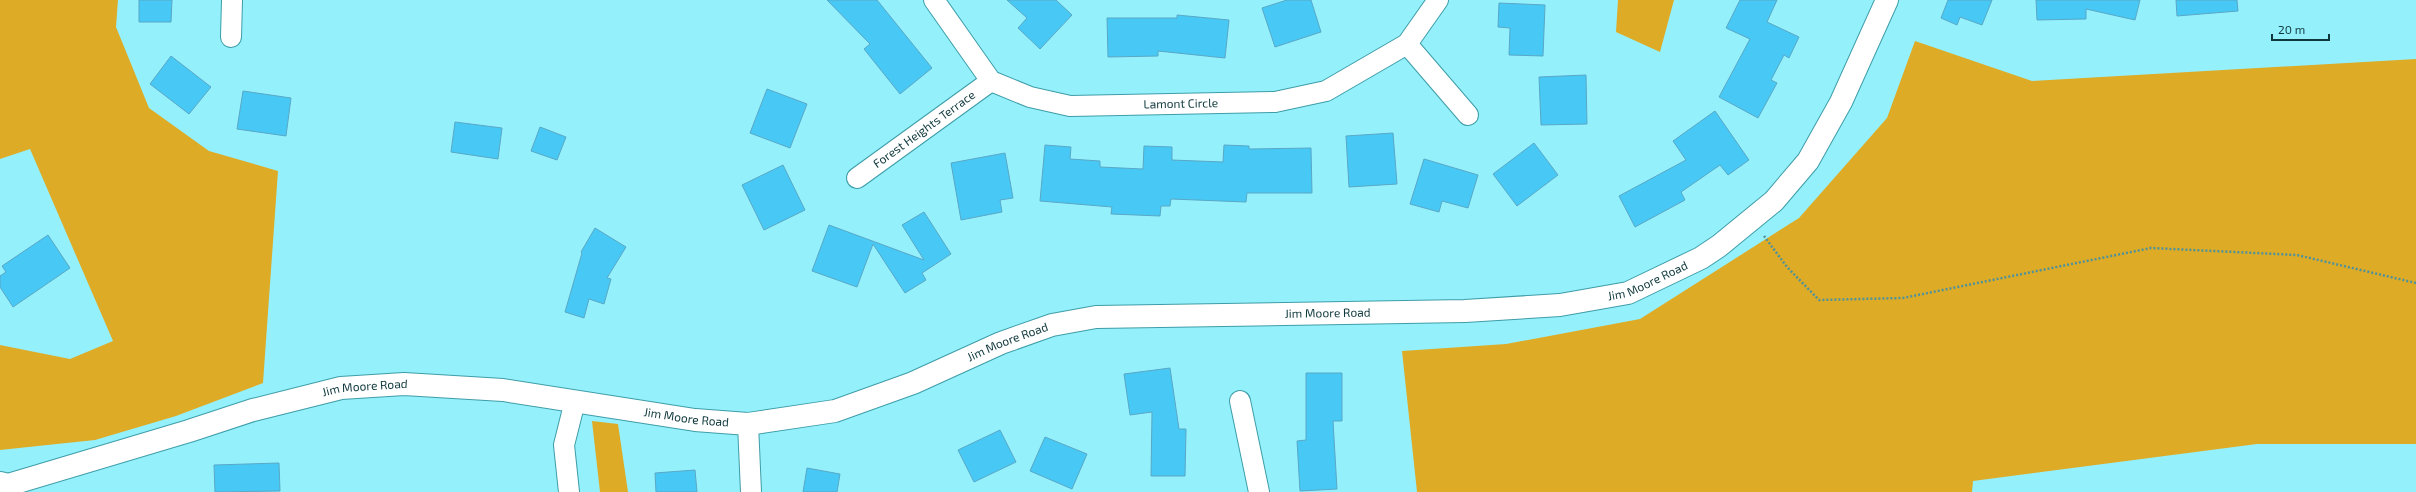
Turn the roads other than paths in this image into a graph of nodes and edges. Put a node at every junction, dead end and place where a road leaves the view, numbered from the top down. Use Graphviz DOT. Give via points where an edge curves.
graph roads {
  1 [pos="232,0"];
  2 [pos="934,0"];
  3 [pos="1438,0"];
  4 [pos="1887,0"];
  5 [pos="232,37"];
  6 [pos="1407,44"];
  7 [pos="991,81"];
  8 [pos="1468,115"];
  9 [pos="857,178"];
  10 [pos="575,401"];
  11 [pos="1240,401"];
  12 [pos="748,424"];
  13 [pos="3,486"];
  14 [pos="569,492"];
  15 [pos="751,492"];
  16 [pos="1259,492"];
  1 -- 5 [label="street"];
  2 -- 7 [label="street"];
  3 -- 6 [label="street, Lamont Circle"];
  4 -- 12 [label="street, Jim Moore Road" via="1840,102 1808,160 1774,201 1701,258 1628,293 1560,305 1465,311 1096,317 1052,325 1001,343 913,383 834,412"];
  6 -- 7 [label="street, Lamont Circle" via="1326,91 1275,102 1070,106 1030,97"];
  6 -- 8 [label="street"];
  7 -- 9 [label="street, Forest Heights Terrace"];
  10 -- 12 [label="street, Jim Moore Road" via="695,420"];
  10 -- 13 [label="street, Jim Moore Road" via="489,389 404,384 341,388 260,408"];
  10 -- 14 [label="street" via="564,445"];
  11 -- 16 [label="street"];
  12 -- 15 [label="street"];
}
